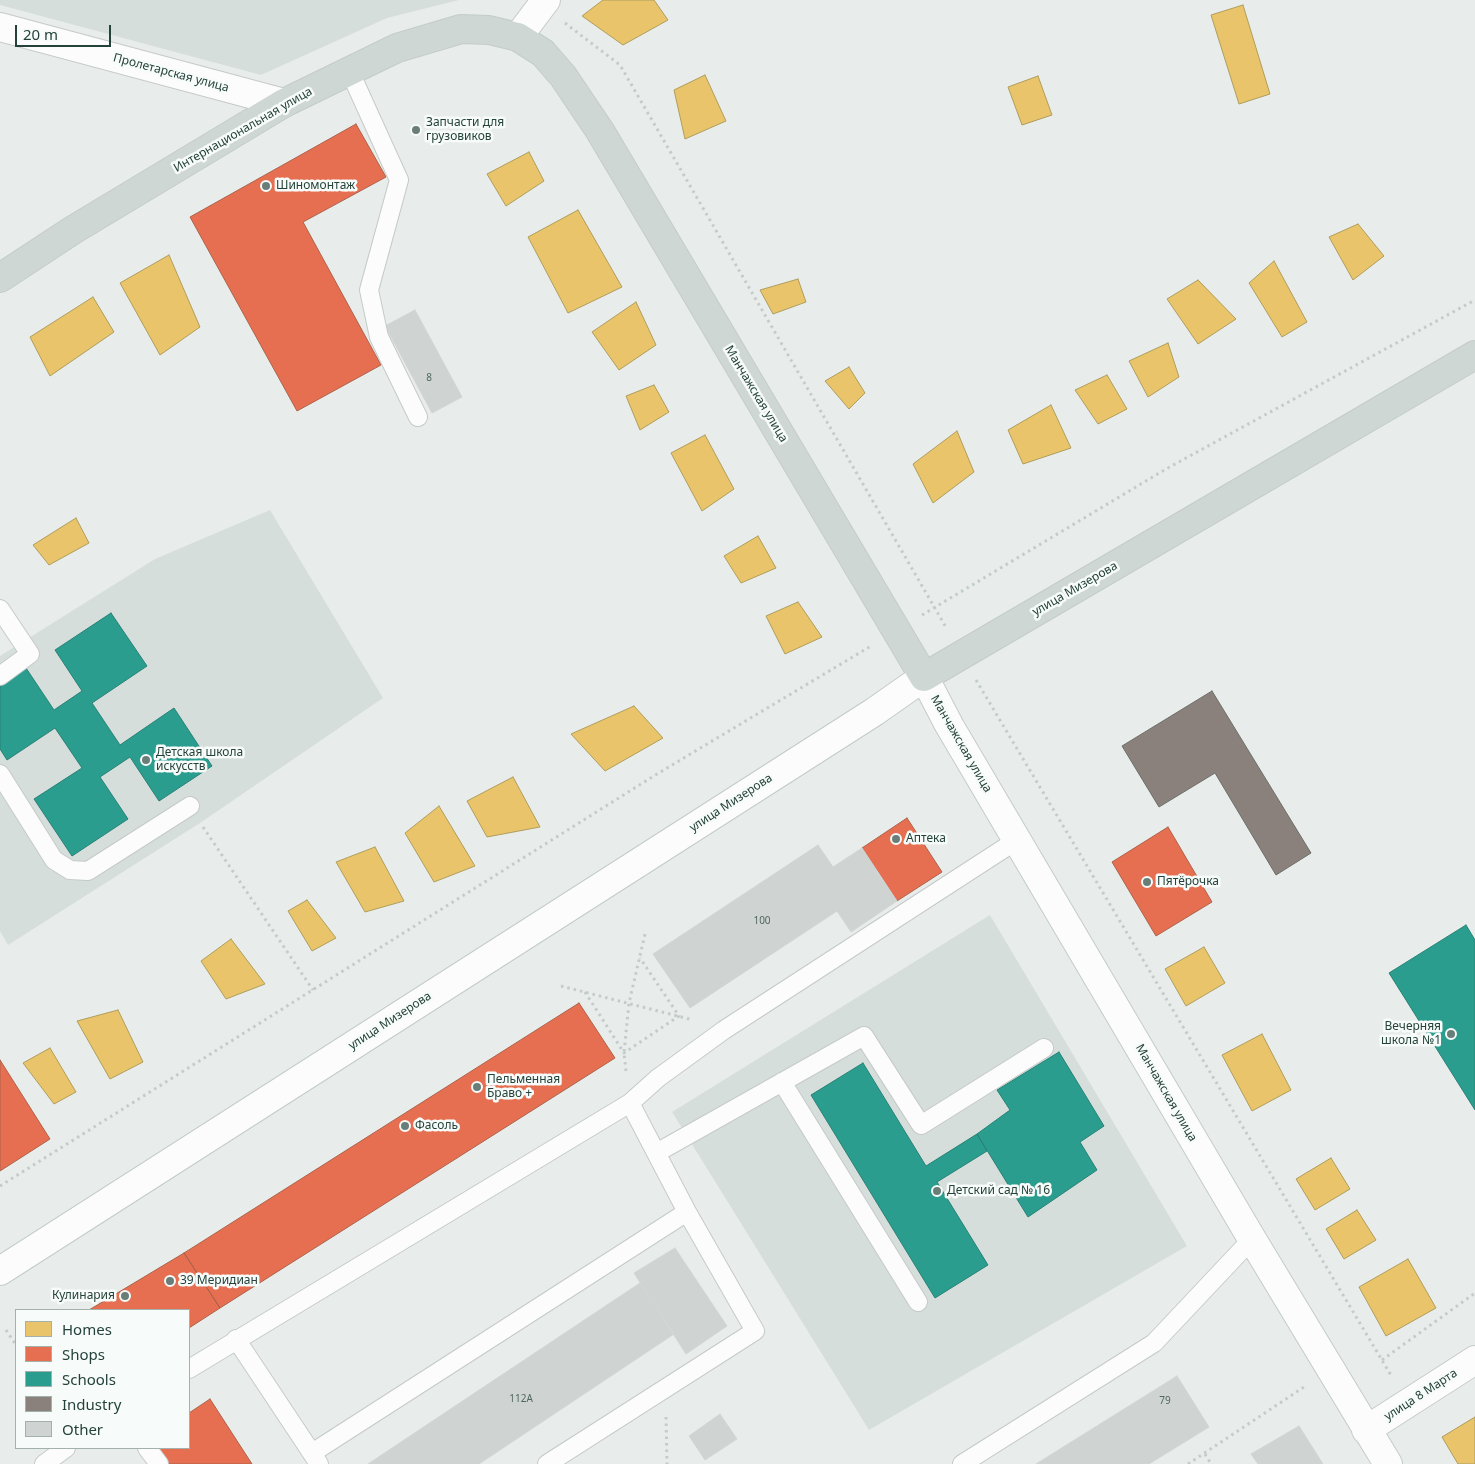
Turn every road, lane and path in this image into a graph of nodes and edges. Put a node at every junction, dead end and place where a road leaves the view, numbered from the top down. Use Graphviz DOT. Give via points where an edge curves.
graph roads {
  1 [pos="546,0"];
  2 [pos="0,27"];
  3 [pos="518,37"];
  4 [pos="350,72"];
  5 [pos="284,104"];
  6 [pos="0,278"];
  7 [pos="1475,300"];
  8 [pos="1475,355"];
  9 [pos="418,417"];
  10 [pos="0,609"];
  11 [pos="896,631"];
  12 [pos="0,676"];
  13 [pos="924,677"];
  14 [pos="0,774"];
  15 [pos="190,806"];
  16 [pos="1017,840"];
  17 [pos="645,934"];
  18 [pos="640,958"];
  19 [pos="561,986"];
  20 [pos="314,990"];
  21 [pos="585,992"];
  22 [pos="629,1004"];
  23 [pos="679,1016"];
  24 [pos="724,1030"];
  25 [pos="1044,1048"];
  26 [pos="624,1053"];
  27 [pos="782,1082"];
  28 [pos="630,1103"];
  29 [pos="658,1152"];
  30 [pos="0,1186"];
  31 [pos="687,1212"];
  32 [pos="1252,1239"];
  33 [pos="0,1271"];
  34 [pos="1475,1293"];
  35 [pos="918,1302"];
  36 [pos="6,1330"];
  37 [pos="236,1339"];
  38 [pos="15,1344"];
  39 [pos="1382,1360"];
  40 [pos="1475,1360"];
  41 [pos="190,1368"];
  42 [pos="1304,1387"];
  43 [pos="665,1388"];
  44 [pos="1366,1430"];
  45 [pos="65,1449"];
  46 [pos="148,1449"];
  47 [pos="1205,1454"];
  48 [pos="315,1458"];
  49 [pos="44,1464"];
  50 [pos="159,1464"];
  51 [pos="547,1464"];
  52 [pos="667,1464"];
  53 [pos="962,1464"];
  54 [pos="1188,1464"];
  55 [pos="1211,1464"];
  56 [pos="1388,1464"];
  1 -- 3 [label="street"];
  2 -- 5 [label="street, Пролетарская улица"];
  3 -- 4 [label="main road, Интернациональная улица" via="489,30 462,30 398,48"];
  3 -- 11 [label="main road, Манчажская улица" via="543,53 564,76 600,131"];
  4 -- 5 [label="main road, Интернациональная улица"];
  4 -- 9 [label="lane" via="399,180 369,290 379,336"];
  5 -- 6 [label="main road, Интернациональная улица" via="73,230"];
  7 -- 11 [label="path" via="1166,469"];
  8 -- 13 [label="main road, улица Мизерова"];
  10 -- 12 [label="lane" via="30,654"];
  11 -- 13 [label="main road, Манчажская улица"];
  11 -- 20 [label="path" via="657,774"];
  13 -- 16 [label="street, Манчажская улица"];
  13 -- 33 [label="street, улица Мизерова"];
  14 -- 15 [label="lane" via="54,860 70,870 88,871"];
  15 -- 20 [label="path"];
  16 -- 24 [label="lane"];
  16 -- 32 [label="street, Манчажская улица"];
  17 -- 18 [label="path"];
  18 -- 22 [label="path"];
  18 -- 23 [label="path"];
  19 -- 21 [label="path"];
  20 -- 30 [label="path"];
  21 -- 22 [label="path"];
  21 -- 26 [label="path"];
  22 -- 23 [label="path"];
  22 -- 26 [label="path"];
  23 -- 24 [label="path"];
  23 -- 26 [label="path"];
  24 -- 28 [label="lane" via="658,1078"];
  25 -- 27 [label="lane" via="921,1125 864,1036"];
  26 -- 28 [label="path"];
  27 -- 29 [label="lane"];
  27 -- 35 [label="lane"];
  28 -- 29 [label="lane"];
  28 -- 37 [label="lane"];
  29 -- 31 [label="lane"];
  31 -- 43 [label="lane" via="755,1331"];
  31 -- 48 [label="lane"];
  32 -- 44 [label="street, Манчажская улица"];
  32 -- 53 [label="lane" via="1154,1343"];
  34 -- 39 [label="path"];
  36 -- 38 [label="path"];
  37 -- 41 [label="lane"];
  37 -- 48 [label="lane"];
  40 -- 44 [label="street, улица 8 Марта"];
  42 -- 47 [label="path"];
  43 -- 51 [label="lane"];
  43 -- 52 [label="path"];
  44 -- 56 [label="street, Манчажская улица"];
  45 -- 49 [label="lane"];
  46 -- 50 [label="lane"];
  47 -- 54 [label="path"];
  47 -- 55 [label="path"];
}
